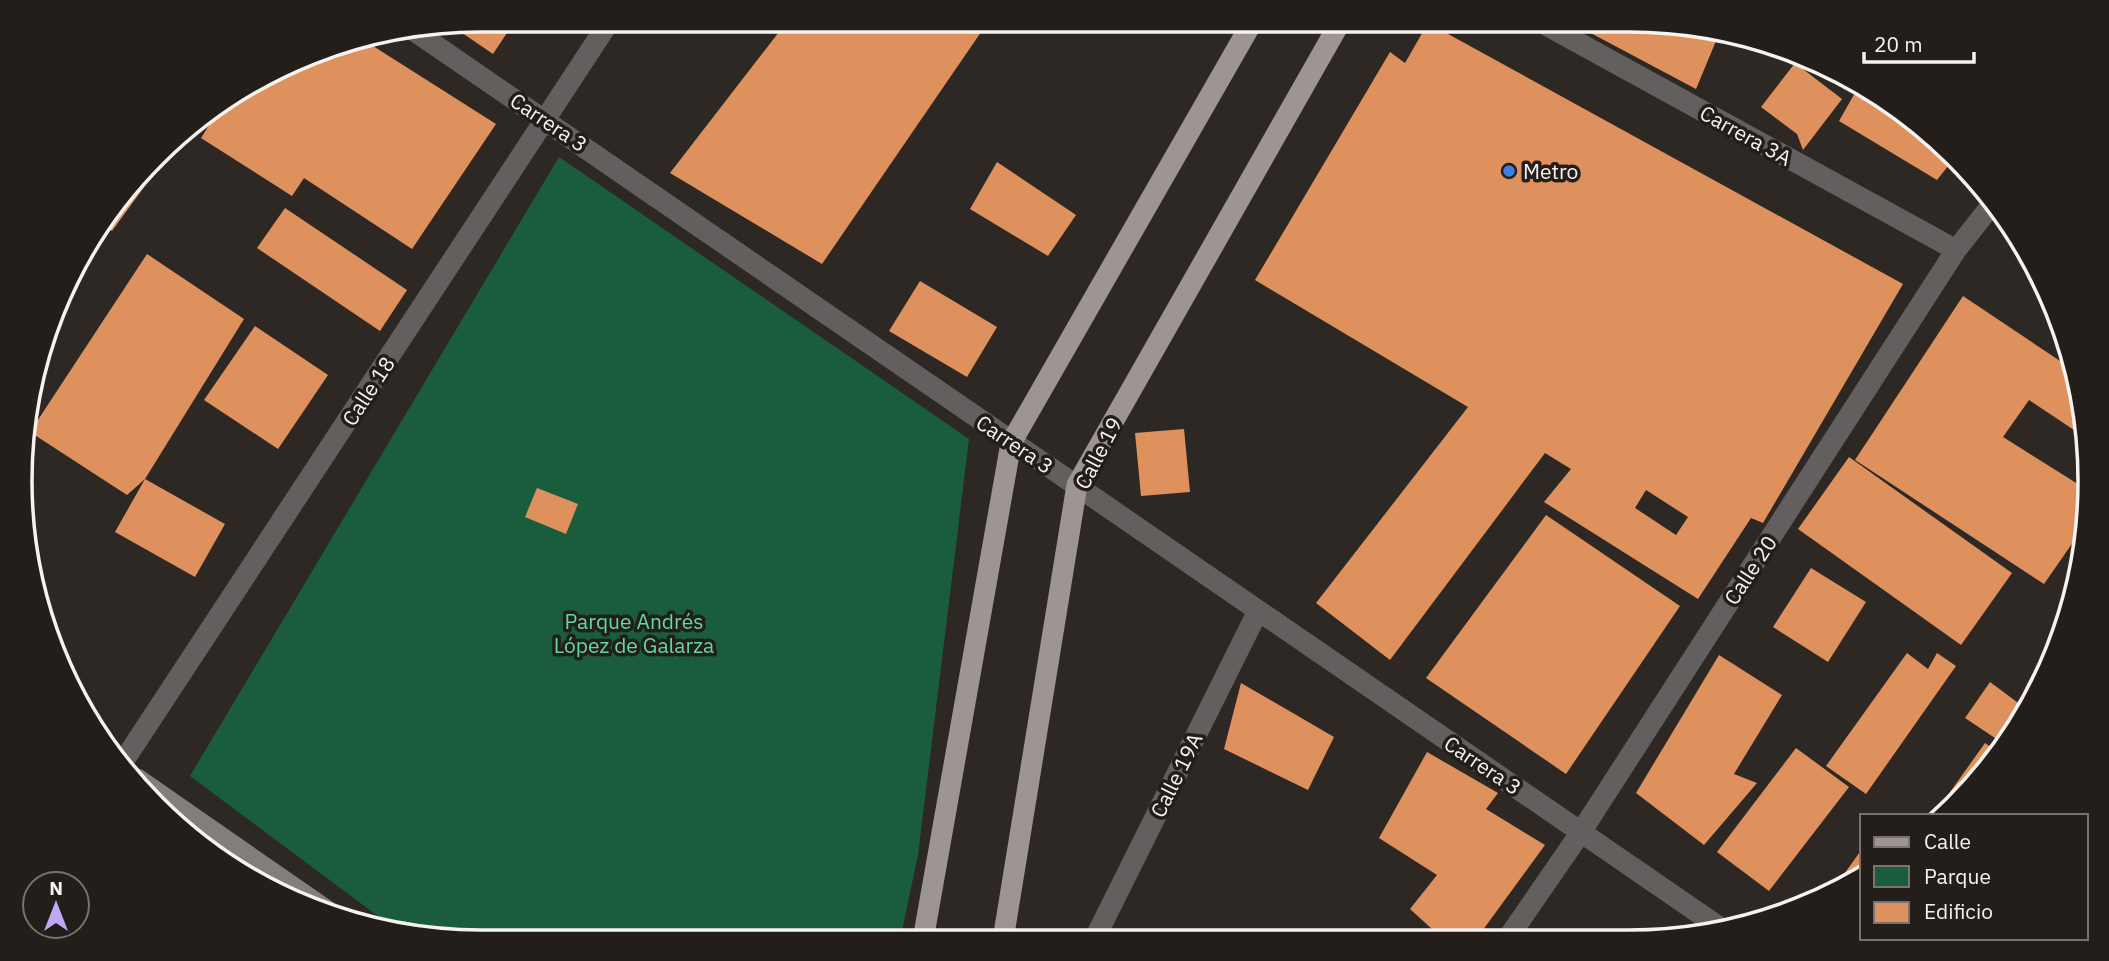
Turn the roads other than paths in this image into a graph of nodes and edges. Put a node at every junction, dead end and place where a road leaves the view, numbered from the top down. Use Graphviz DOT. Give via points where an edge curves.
graph roads {
  1 [pos="603,32"];
  2 [pos="1247,32"];
  3 [pos="1335,32"];
  4 [pos="1559,32"];
  5 [pos="421,35"];
  6 [pos="547,121"];
  7 [pos="1987,210"];
  8 [pos="1956,250"];
  9 [pos="1011,443"];
  10 [pos="1077,485"];
  11 [pos="1258,611"];
  12 [pos="126,757"];
  13 [pos="161,795"];
  14 [pos="1580,832"];
  15 [pos="293,888"];
  16 [pos="1711,922"];
  17 [pos="925,930"];
  18 [pos="1005,930"];
  19 [pos="1099,930"];
  20 [pos="1513,930"];
  1 -- 6 [label="street, Calle 18"];
  2 -- 9 [label="main road"];
  3 -- 10 [label="main road, Calle 19"];
  4 -- 8 [label="street, Carrera 3A"];
  5 -- 6 [label="street, Carrera 3"];
  6 -- 9 [label="street, Carrera 3"];
  6 -- 12 [label="street, Calle 18"];
  7 -- 8 [label="street, Calle 20"];
  8 -- 14 [label="street, Calle 20"];
  9 -- 10 [label="street, Carrera 3"];
  9 -- 17 [label="main road"];
  10 -- 11 [label="street, Carrera 3"];
  10 -- 18 [label="main road, Calle 19"];
  11 -- 14 [label="street, Carrera 3"];
  11 -- 19 [label="street, Calle 19A"];
  13 -- 15 [label="street"];
  14 -- 16 [label="street, Carrera 3"];
  14 -- 20 [label="street, Calle 20"];
}
